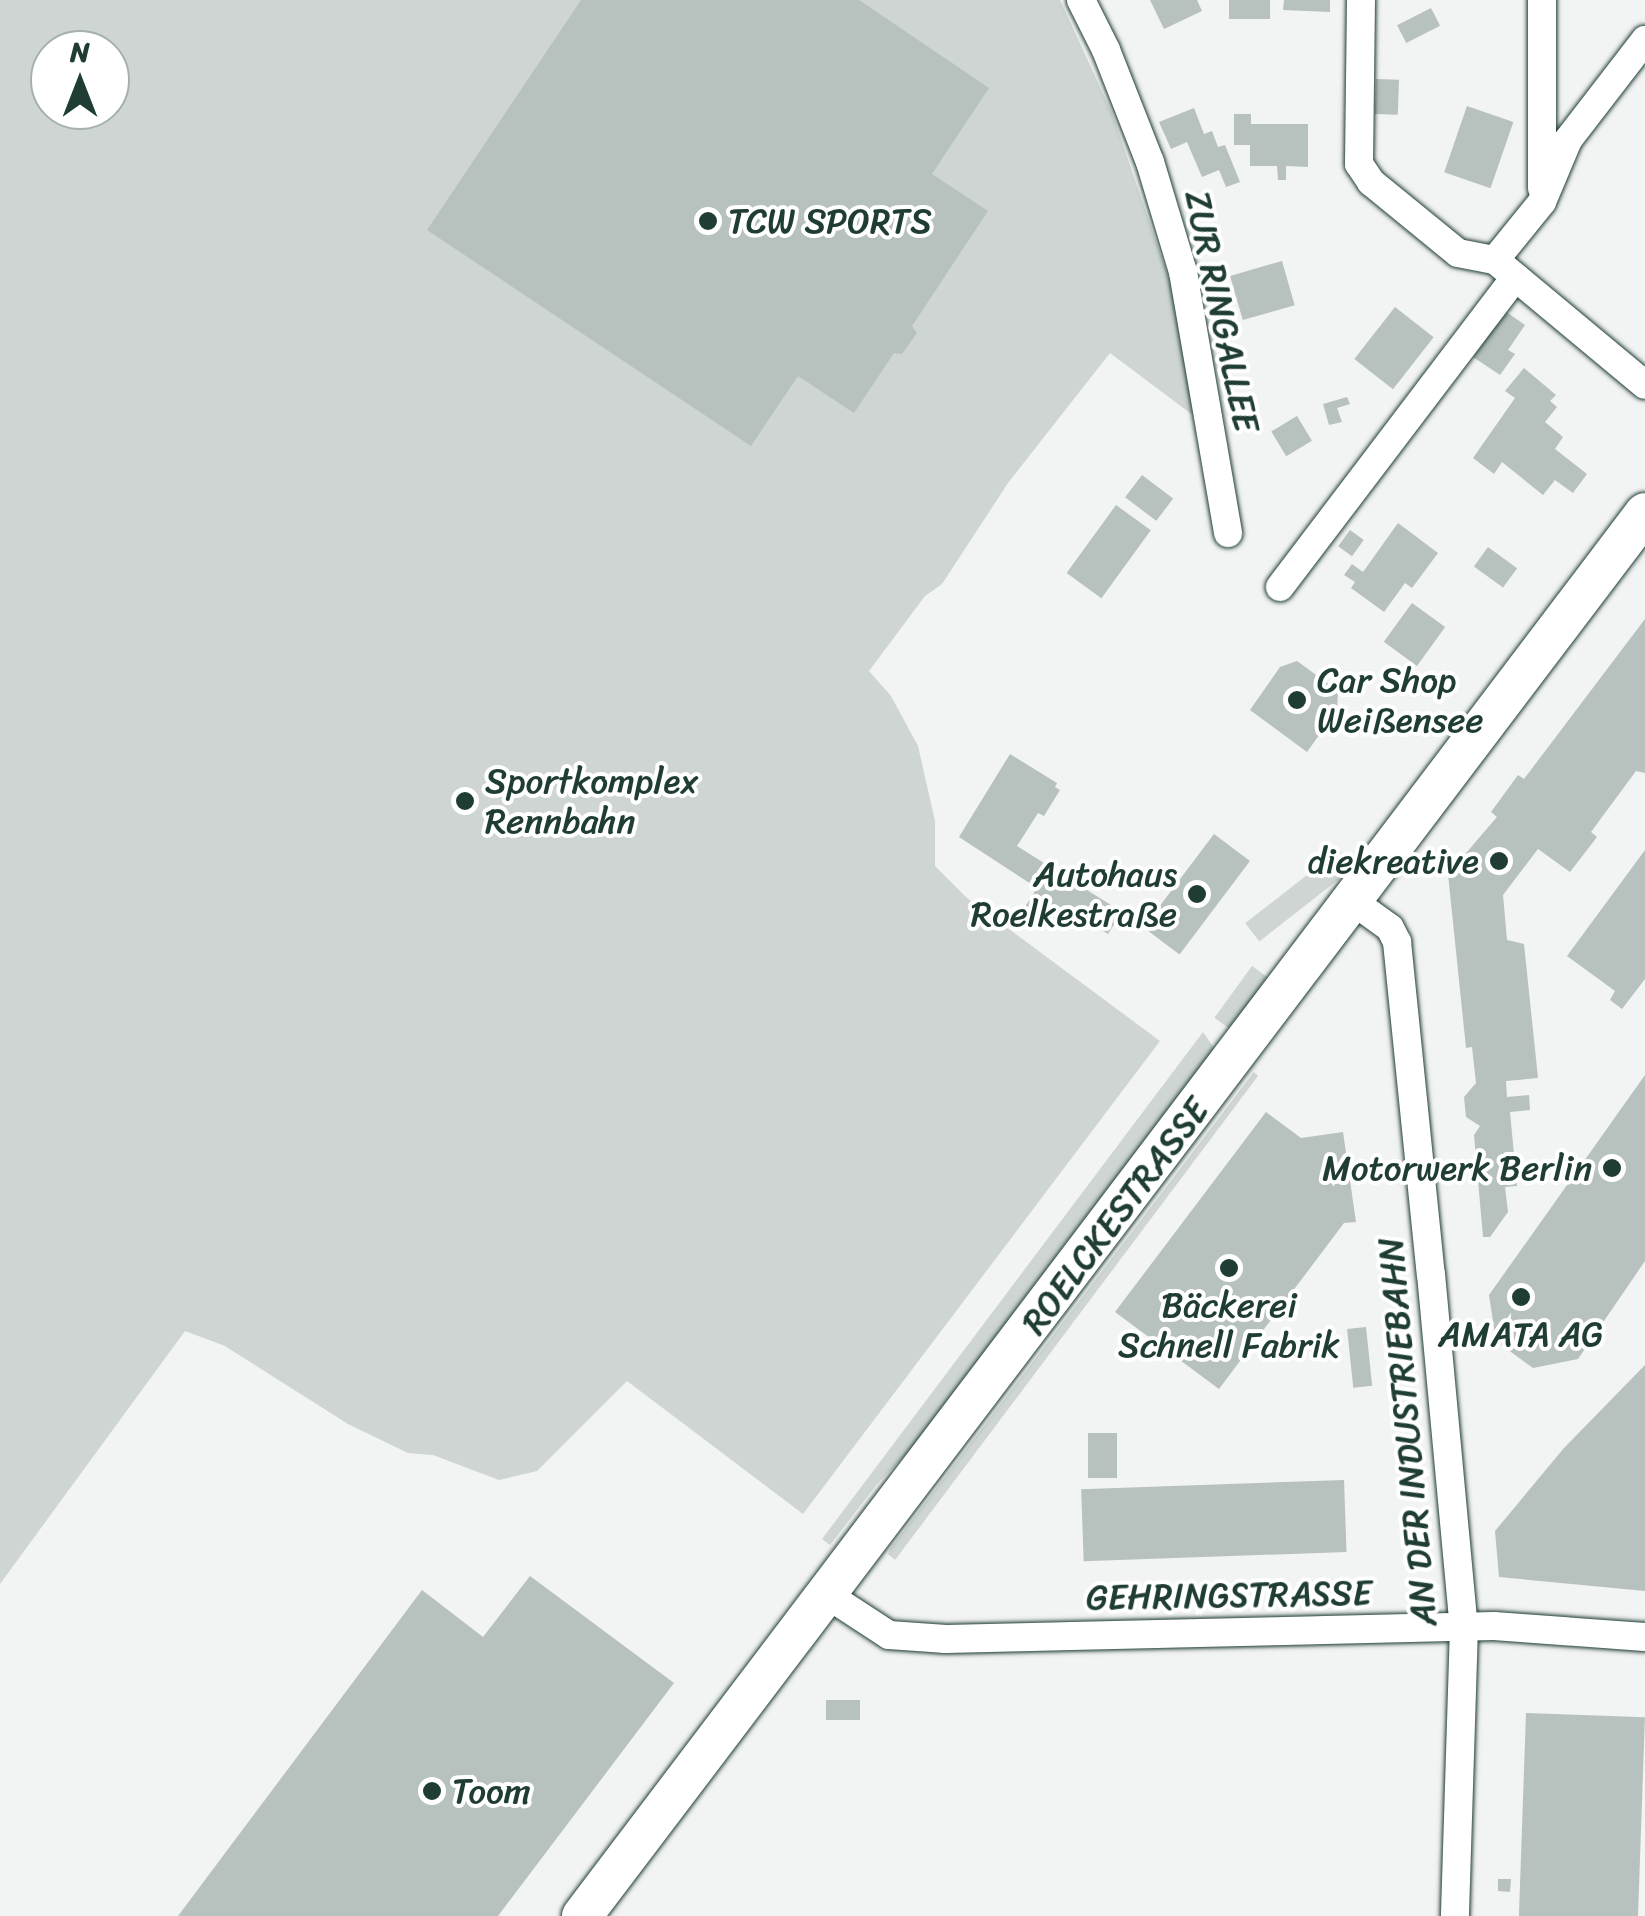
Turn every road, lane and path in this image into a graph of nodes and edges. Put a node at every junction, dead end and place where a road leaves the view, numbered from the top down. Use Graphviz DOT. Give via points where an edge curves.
graph roads {
  1 [pos="1081,0"];
  2 [pos="1361,0"];
  3 [pos="1542,0"];
  4 [pos="1645,40"];
  5 [pos="1542,202"];
  6 [pos="1505,268"];
  7 [pos="1645,384"];
  8 [pos="1645,513"];
  9 [pos="1228,532"];
  10 [pos="1280,587"];
  11 [pos="1354,902"];
  12 [pos="826,1594"];
  13 [pos="1464,1627"];
  14 [pos="1645,1637"];
  15 [pos="582,1916"];
  16 [pos="1455,1916"];
  1 -- 9 [label="street, ZUR RINGALLEE" via="1150,162 1183,272"];
  2 -- 6 [label="street" via="1359,164 1370,182 1458,253"];
  3 -- 5 [label="street"];
  4 -- 5 [label="street" via="1568,140"];
  5 -- 6 [label="street"];
  6 -- 7 [label="street"];
  6 -- 10 [label="street"];
  8 -- 11 [label="main road, ROELCKESTRASSE"];
  11 -- 12 [label="main road, ROELCKESTRASSE"];
  11 -- 13 [label="street, AN DER INDUSTRIEBAHN" via="1390,928 1397,942"];
  12 -- 13 [label="street, GEHRINGSTRASSE" via="889,1634 946,1639"];
  12 -- 15 [label="main road, ROELCKESTRASSE"];
  13 -- 14 [label="street, GEHRINGSTRASSE"];
  13 -- 16 [label="street, AN DER INDUSTRIEBAHN"];
}
